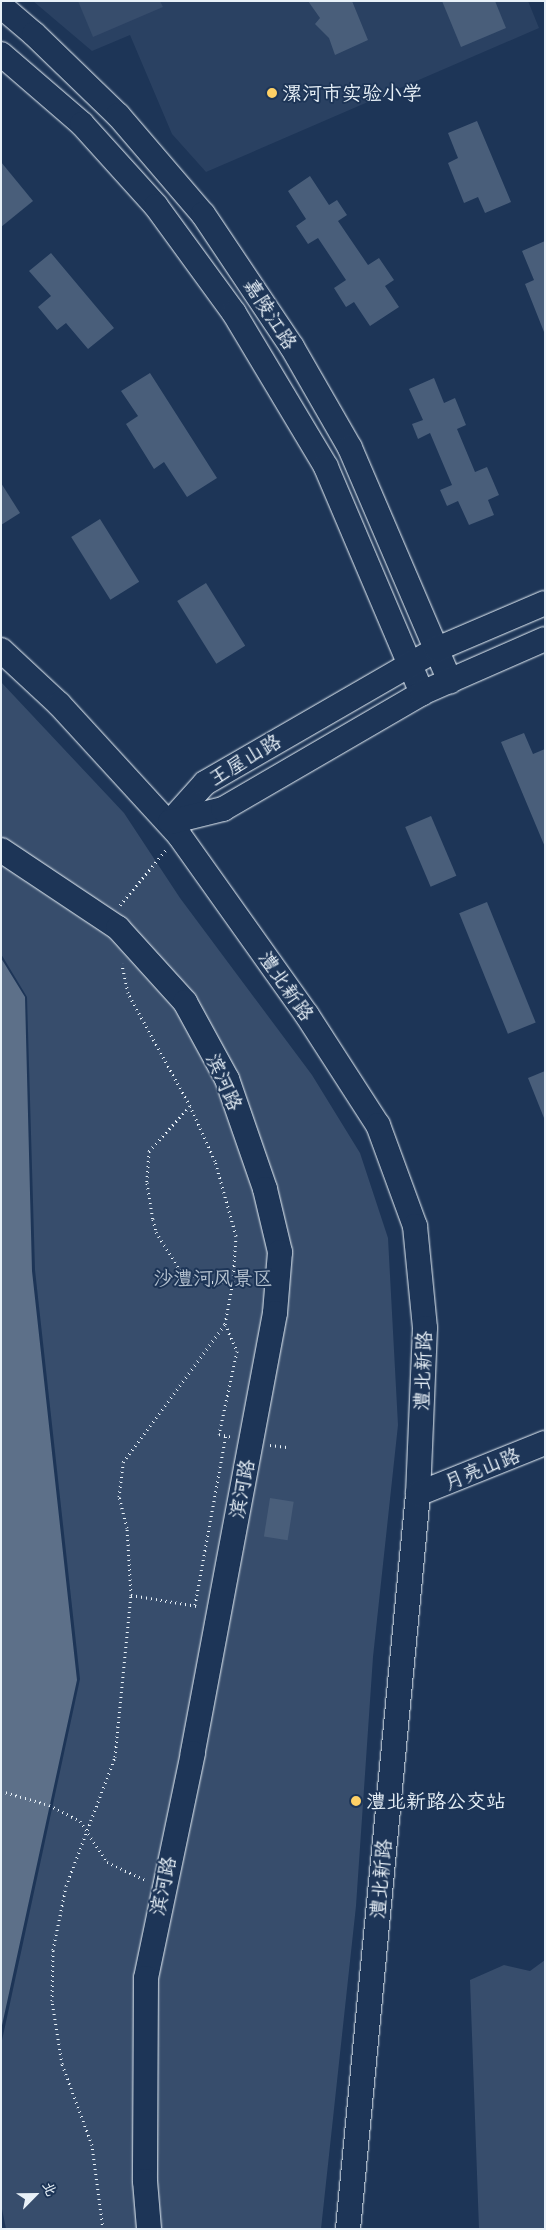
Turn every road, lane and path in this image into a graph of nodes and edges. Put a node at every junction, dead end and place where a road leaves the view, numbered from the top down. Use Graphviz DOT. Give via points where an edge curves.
graph roads {
  1 [pos="1,6"];
  2 [pos="1,54"];
  3 [pos="87,85"];
  4 [pos="56,100"];
  5 [pos="545,603"];
  6 [pos="545,640"];
  7 [pos="437,649"];
  8 [pos="1,650"];
  9 [pos="409,665"];
  10 [pos="450,681"];
  11 [pos="422,693"];
  12 [pos="175,829"];
  13 [pos="1,850"];
  14 [pos="112,924"];
  15 [pos="190,1106"];
  16 [pos="233,1281"];
  17 [pos="226,1435"];
  18 [pos="545,1443"];
  19 [pos="418,1494"];
  20 [pos="131,1595"];
  21 [pos="195,1605"];
  22 [pos="219,1609"];
  23 [pos="1,1791"];
  24 [pos="89,1831"];
  25 [pos="163,1884"];
  26 [pos="103,2229"];
  27 [pos="149,2229"];
  28 [pos="348,2229"];
  1 -- 3 [label="street, 嘉陵江路"];
  2 -- 4 [label="street, 嘉陵江路"];
  3 -- 4 [label="street"];
  3 -- 7 [label="street, 嘉陵江路" via="118,115 203,214 292,347 350,448"];
  4 -- 9 [label="street, 嘉陵江路" via="156,206 234,313 326,467"];
  5 -- 7 [label="street, 王屋山路"];
  6 -- 10 [label="street, 王屋山路"];
  7 -- 9 [label="street, 王屋山路"];
  7 -- 10 [label="street, 嘉陵江路"];
  8 -- 12 [label="street, 澧北新路" via="59,704"];
  9 -- 11 [label="street, 嘉陵江路"];
  9 -- 12 [label="street, 王屋山路" via="204,783"];
  10 -- 11 [label="street, 王屋山路"];
  11 -- 12 [label="street, 王屋山路" via="223,809"];
  12 -- 14 [label="path"];
  12 -- 19 [label="street, 澧北新路" via="307,1015 378,1125 415,1226 425,1328"];
  13 -- 14 [label="street, 滨河路"];
  14 -- 15 [label="path" via="128,993"];
  14 -- 22 [label="street, 滨河路" via="185,1002 227,1079 265,1189 280,1252 275,1313"];
  15 -- 16 [label="path" via="215,1161 236,1236"];
  15 -- 16 [label="path" via="150,1151 148,1183 152,1219 156,1232 180,1270 212,1282"];
  16 -- 20 [label="path" via="225,1324 123,1462 119,1497 127,1528"];
  17 -- 21 [label="path"];
  18 -- 19 [label="street, 月亮山路"];
  19 -- 28 [label="street, 澧北新路"];
  20 -- 21 [label="path"];
  20 -- 24 [label="path" via="115,1757"];
  21 -- 22 [label="path"];
  22 -- 25 [label="street, 滨河路" via="193,1753"];
  23 -- 24 [label="path" via="49,1805 80,1821"];
  24 -- 25 [label="path" via="107,1862 137,1879"];
  24 -- 26 [label="path" via="64,1896 53,1950 52,2001 62,2064 92,2145"];
  25 -- 27 [label="street, 滨河路" via="146,1978"];
}
